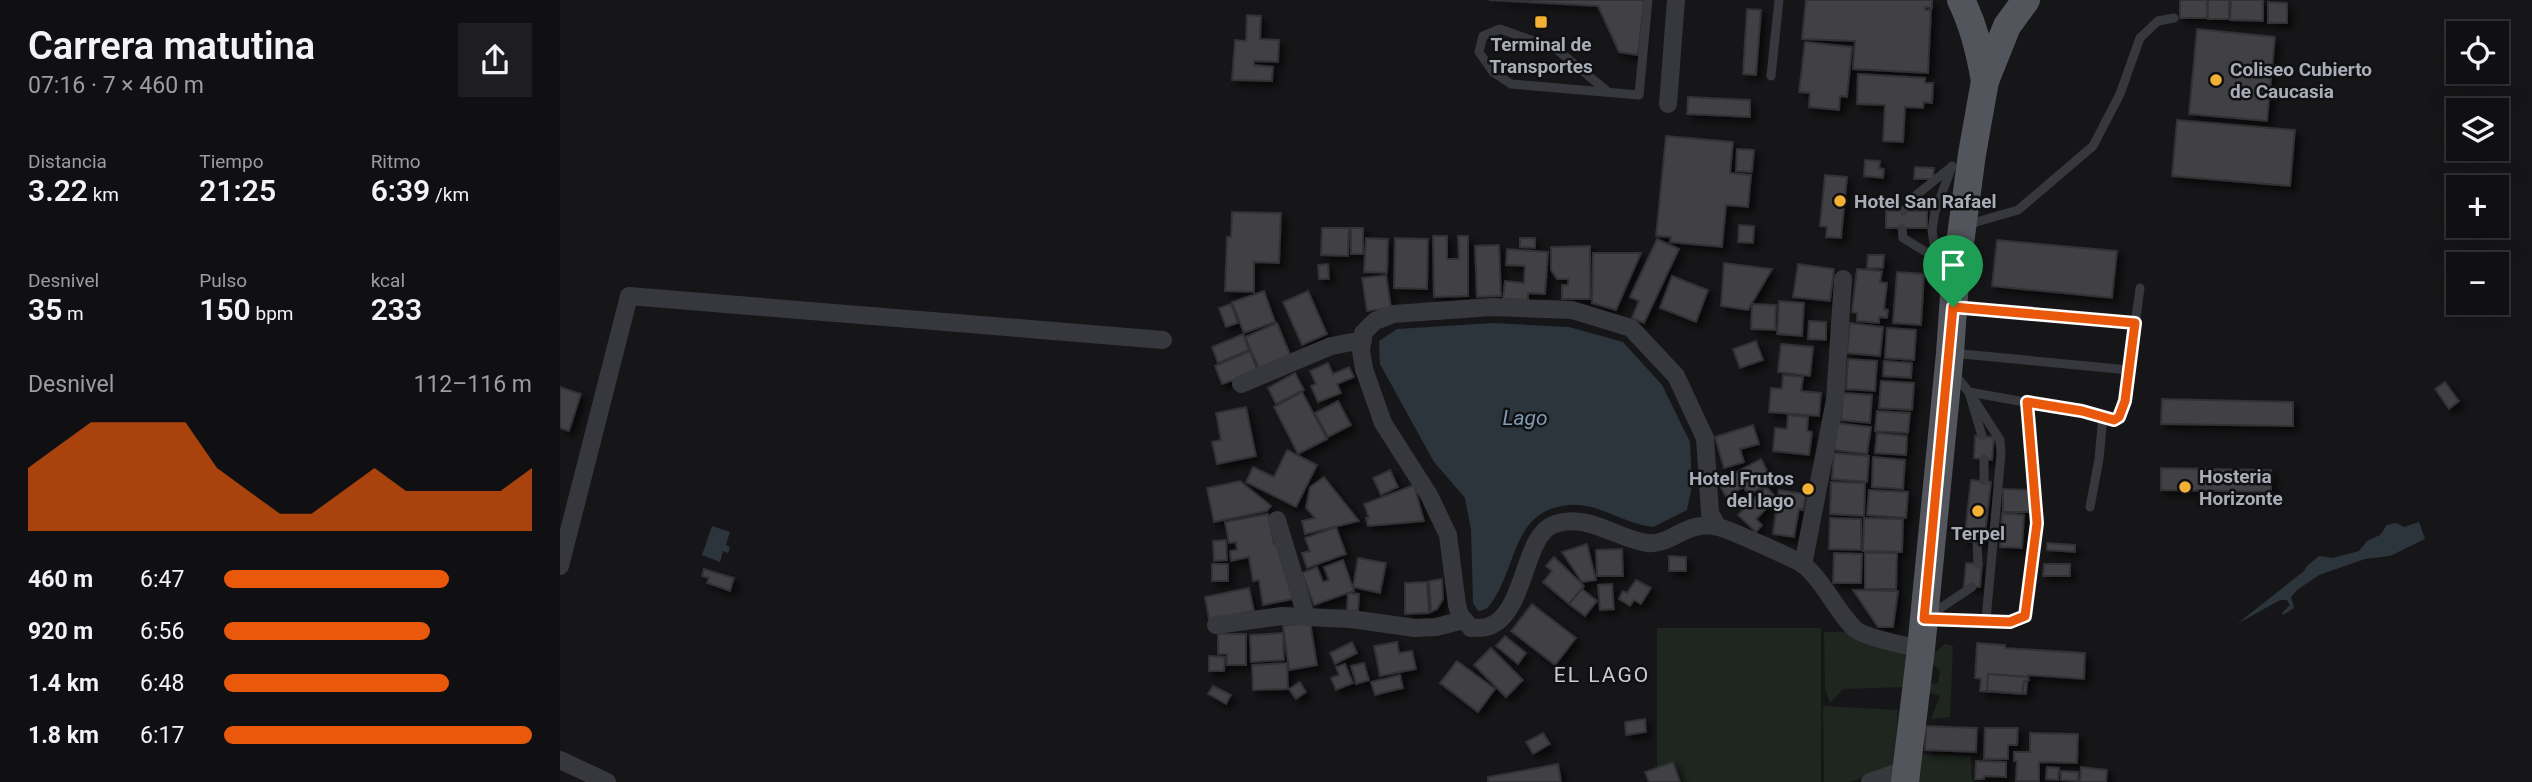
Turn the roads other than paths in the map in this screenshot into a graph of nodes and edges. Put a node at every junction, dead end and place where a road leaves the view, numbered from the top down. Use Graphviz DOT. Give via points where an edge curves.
graph roads {
  1 [pos="1648,0"];
  2 [pos="1676,0"];
  3 [pos="1779,0"];
  4 [pos="1961,0"];
  5 [pos="2025,0"];
  6 [pos="2005,13"];
  7 [pos="2174,18"];
  8 [pos="1771,76"];
  9 [pos="1985,81"];
  10 [pos="1607,91"];
  11 [pos="1668,104"];
  12 [pos="1962,160"];
  13 [pos="1904,211"];
  14 [pos="1961,226"];
  15 [pos="1902,228"];
  16 [pos="1936,258"];
  17 [pos="1843,279"];
  18 [pos="2140,288"];
  19 [pos="1954,294"];
  20 [pos="2135,323"];
  21 [pos="1163,340"];
  22 [pos="1363,340"];
  23 [pos="1949,360"];
  24 [pos="2129,370"];
  25 [pos="1241,384"];
  26 [pos="1969,392"];
  27 [pos="2027,402"];
  28 [pos="2102,416"];
  29 [pos="1982,436"];
  30 [pos="1984,459"];
  31 [pos="1984,481"];
  32 [pos="2090,507"];
  33 [pos="1278,520"];
  34 [pos="1717,526"];
  35 [pos="1976,542"];
  36 [pos="1978,564"];
  37 [pos="1804,565"];
  38 [pos="560,566"];
  39 [pos="1972,587"];
  40 [pos="1306,616"];
  41 [pos="1924,619"];
  42 [pos="1464,620"];
  43 [pos="1986,620"];
  44 [pos="1216,625"];
  45 [pos="1921,649"];
  46 [pos="560,761"];
  47 [pos="1905,776"];
  48 [pos="607,782"];
  49 [pos="1870,782"];
  1 -- 10 [label="lane" via="1639,95"];
  2 -- 11 [label="street"];
  3 -- 8 [label="lane"];
  4 -- 9 [label="main road" via="1980,49"];
  5 -- 6 [label="main road"];
  6 -- 9 [label="main road"];
  7 -- 14 [label="lane" via="2158,21 2140,38 2120,94 2093,146 2018,210"];
  9 -- 12 [label="main road"];
  10 -- 10 [label="lane" via="1511,83 1493,72 1479,52 1483,36 1500,29 1556,49"];
  12 -- 13 [label="lane" via="1915,196"];
  12 -- 14 [label="main road"];
  12 -- 16 [label="lane" via="1935,212"];
  14 -- 19 [label="main road"];
  15 -- 16 [label="lane" via="1903,238"];
  16 -- 19 [label="lane"];
  17 -- 37 [label="street" via="1835,400"];
  18 -- 20 [label="lane"];
  19 -- 20 [label="lane"];
  19 -- 23 [label="main road"];
  20 -- 24 [label="lane"];
  21 -- 38 [label="street" via="629,296"];
  22 -- 25 [label="street" via="1331,346"];
  22 -- 34 [label="street" via="1375,321 1393,314 1492,307 1572,310 1631,328 1676,376 1705,438 1710,513"];
  22 -- 42 [label="street" via="1364,369 1383,422 1448,535 1457,605"];
  23 -- 24 [label="lane"];
  23 -- 26 [label="lane"];
  23 -- 41 [label="main road"];
  24 -- 28 [label="lane" via="2123,412 2114,420"];
  26 -- 27 [label="lane"];
  26 -- 29 [label="lane"];
  26 -- 43 [label="lane" via="2000,440"];
  27 -- 28 [label="lane"];
  27 -- 43 [label="lane" via="2037,523 2025,616 2010,622"];
  28 -- 32 [label="lane"];
  30 -- 31 [label="lane"];
  33 -- 40 [label="street"];
  34 -- 37 [label="street"];
  34 -- 42 [label="street" via="1691,526 1656,543 1585,521 1552,524 1541,533 1520,589 1500,620 1471,628"];
  35 -- 36 [label="lane"];
  37 -- 45 [label="street" via="1856,631"];
  39 -- 41 [label="lane"];
  40 -- 42 [label="street" via="1415,628"];
  40 -- 44 [label="street"];
  41 -- 43 [label="lane"];
  41 -- 45 [label="main road"];
  45 -- 47 [label="main road"];
  46 -- 48 [label="street"];
  47 -- 49 [label="street"];
}
